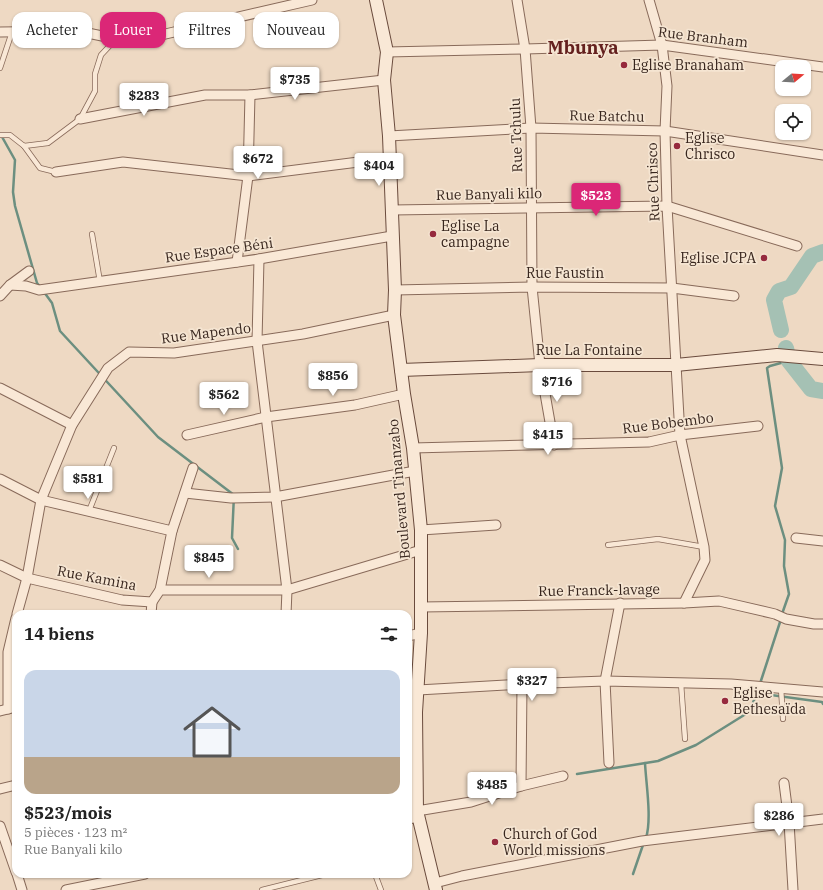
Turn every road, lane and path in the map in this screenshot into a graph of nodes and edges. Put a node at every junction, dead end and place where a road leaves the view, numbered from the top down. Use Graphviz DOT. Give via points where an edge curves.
graph roads {
  1 [pos="312,0"];
  2 [pos="376,0"];
  3 [pos="517,0"];
  4 [pos="649,0"];
  5 [pos="0,32"];
  6 [pos="12,32"];
  7 [pos="166,34"];
  8 [pos="662,45"];
  9 [pos="108,48"];
  10 [pos="525,49"];
  11 [pos="386,52"];
  12 [pos="823,67"];
  13 [pos="0,68"];
  14 [pos="384,80"];
  15 [pos="250,95"];
  16 [pos="80,118"];
  17 [pos="531,128"];
  18 [pos="665,131"];
  19 [pos="0,135"];
  20 [pos="389,136"];
  21 [pos="24,146"];
  22 [pos="823,155"];
  23 [pos="390,158"];
  24 [pos="56,172"];
  25 [pos="248,176"];
  26 [pos="667,206"];
  27 [pos="532,207"];
  28 [pos="392,210"];
  29 [pos="92,234"];
  30 [pos="392,236"];
  31 [pos="797,246"];
  32 [pos="259,259"];
  33 [pos="237,262"];
  34 [pos="29,270"];
  35 [pos="100,282"];
  36 [pos="10,285"];
  37 [pos="532,287"];
  38 [pos="672,288"];
  39 [pos="395,290"];
  40 [pos="0,296"];
  41 [pos="734,296"];
  42 [pos="394,314"];
  43 [pos="257,341"];
  44 [pos="823,358"];
  45 [pos="540,365"];
  46 [pos="676,365"];
  47 [pos="401,370"];
  48 [pos="0,388"];
  49 [pos="404,394"];
  50 [pos="266,417"];
  51 [pos="72,425"];
  52 [pos="758,426"];
  53 [pos="188,435"];
  54 [pos="680,435"];
  55 [pos="554,445"];
  56 [pos="114,448"];
  57 [pos="413,448"];
  58 [pos="193,468"];
  59 [pos="415,471"];
  60 [pos="0,479"];
  61 [pos="185,493"];
  62 [pos="276,497"];
  63 [pos="41,500"];
  64 [pos="90,511"];
  65 [pos="496,525"];
  66 [pos="420,530"];
  67 [pos="172,531"];
  68 [pos="796,538"];
  69 [pos="823,541"];
  70 [pos="608,545"];
  71 [pos="704,547"];
  72 [pos="421,550"];
  73 [pos="0,565"];
  74 [pos="27,578"];
  75 [pos="160,590"];
  76 [pos="287,590"];
  77 [pos="152,602"];
  78 [pos="620,603"];
  79 [pos="684,603"];
  80 [pos="421,607"];
  81 [pos="19,610"];
  82 [pos="151,610"];
  83 [pos="286,610"];
  84 [pos="823,624"];
  85 [pos="12,630"];
  86 [pos="421,633"];
  87 [pos="412,635"];
  88 [pos="4,650"];
  89 [pos="605,681"];
  90 [pos="681,683"];
  91 [pos="522,684"];
  92 [pos="418,690"];
  93 [pos="781,691"];
  94 [pos="823,692"];
  95 [pos="8,709"];
  96 [pos="412,713"];
  97 [pos="783,719"];
  98 [pos="685,739"];
  99 [pos="609,763"];
  100 [pos="563,776"];
  101 [pos="784,783"];
  102 [pos="12,786"];
  103 [pos="521,786"];
  104 [pos="0,789"];
  105 [pos="414,815"];
  106 [pos="823,819"];
  107 [pos="789,822"];
  108 [pos="0,826"];
  109 [pos="12,861"];
  110 [pos="18,878"];
  111 [pos="125,878"];
  112 [pos="310,878"];
  113 [pos="377,878"];
  114 [pos="435,887"];
  115 [pos="22,890"];
  116 [pos="66,890"];
  117 [pos="262,890"];
  118 [pos="381,890"];
  119 [pos="793,890"];
  1 -- 7 [label="street"];
  2 -- 11 [label="street, Boulevard Tinanzabo"];
  3 -- 10 [label="street, Rue Tchulu"];
  4 -- 8 [label="street, Rue Chrisco"];
  5 -- 6 [label="street"];
  6 -- 13 [label="lane"];
  8 -- 10 [label="street, Rue Branham"];
  8 -- 12 [label="street, Rue Branham"];
  8 -- 18 [label="street, Rue Chrisco" via="667,86"];
  9 -- 16 [label="lane" via="101,55 95,74 95,91"];
  10 -- 11 [label="street, Rue Branham"];
  10 -- 17 [label="street, Rue Tchulu"];
  11 -- 14 [label="street, Boulevard Tinanzabo"];
  14 -- 15 [label="street"];
  14 -- 20 [label="street, Boulevard Tinanzabo"];
  15 -- 16 [label="street" via="205,95"];
  15 -- 25 [label="street"];
  16 -- 21 [label="lane" via="48,143"];
  17 -- 18 [label="street, Rue Batchu"];
  17 -- 20 [label="street, Rue Batchu"];
  17 -- 27 [label="street, Rue Tchulu"];
  18 -- 22 [label="street, Rue Batchu"];
  18 -- 26 [label="street, Rue Chrisco"];
  19 -- 21 [label="lane" via="10,135"];
  20 -- 23 [label="street, Boulevard Tinanzabo"];
  21 -- 24 [label="lane" via="40,168"];
  23 -- 25 [label="street"];
  23 -- 28 [label="street, Boulevard Tinanzabo"];
  24 -- 25 [label="street" via="123,162"];
  25 -- 33 [label="street"];
  26 -- 27 [label="street, Rue Banyali kilo"];
  26 -- 31 [label="street, Rue Banyali kilo"];
  26 -- 38 [label="street, Rue Chrisco"];
  27 -- 28 [label="street, Rue Banyali kilo"];
  27 -- 37 [label="street, Rue Tchulu"];
  28 -- 30 [label="street, Boulevard Tinanzabo"];
  29 -- 35 [label="lane"];
  30 -- 32 [label="street, Rue Espace Béni"];
  30 -- 39 [label="street, Boulevard Tinanzabo"];
  32 -- 33 [label="street, Rue Espace Béni"];
  32 -- 43 [label="street"];
  33 -- 35 [label="street, Rue Espace Béni"];
  34 -- 36 [label="street"];
  35 -- 36 [label="street, Rue Espace Béni" via="39,290"];
  36 -- 40 [label="street"];
  37 -- 38 [label="street, Rue Faustin"];
  37 -- 39 [label="street, Rue Faustin"];
  37 -- 45 [label="street, Rue Tchulu"];
  38 -- 41 [label="street, Rue Faustin"];
  38 -- 46 [label="street, Rue Chrisco"];
  39 -- 42 [label="street, Boulevard Tinanzabo"];
  42 -- 43 [label="street, Rue Mapendo" via="303,334"];
  42 -- 47 [label="street, Boulevard Tinanzabo"];
  43 -- 50 [label="street"];
  43 -- 51 [label="street, Rue Mapendo" via="174,353 129,352 108,368"];
  44 -- 46 [label="street, Rue La Fontaine" via="776,356"];
  45 -- 46 [label="street, Rue La Fontaine"];
  45 -- 47 [label="street, Rue La Fontaine"];
  45 -- 55 [label="street, Rue Tchulu"];
  46 -- 54 [label="street, Rue Chrisco"];
  47 -- 49 [label="street, Boulevard Tinanzabo"];
  48 -- 51 [label="street"];
  49 -- 50 [label="street" via="355,405"];
  49 -- 57 [label="street, Boulevard Tinanzabo"];
  50 -- 53 [label="street"];
  50 -- 62 [label="street"];
  51 -- 63 [label="street, Rue Mapendo"];
  52 -- 54 [label="street, Rue Bobembo"];
  54 -- 55 [label="street, Rue Bobembo" via="649,442"];
  54 -- 71 [label="street, Rue Chrisco"];
  55 -- 57 [label="street, Rue Bobembo"];
  56 -- 64 [label="lane"];
  57 -- 59 [label="street, Boulevard Tinanzabo"];
  58 -- 61 [label="street"];
  59 -- 62 [label="street"];
  59 -- 66 [label="street, Boulevard Tinanzabo"];
  60 -- 63 [label="street"];
  61 -- 62 [label="street" via="236,498"];
  61 -- 67 [label="street"];
  62 -- 76 [label="street"];
  63 -- 64 [label="street"];
  63 -- 74 [label="street, Rue Mapendo"];
  64 -- 67 [label="street"];
  65 -- 66 [label="street"];
  66 -- 72 [label="street, Boulevard Tinanzabo"];
  67 -- 75 [label="street"];
  68 -- 69 [label="street"];
  70 -- 71 [label="lane" via="658,540"];
  71 -- 79 [label="street, Rue Chrisco" via="705,560"];
  72 -- 76 [label="street"];
  72 -- 80 [label="street, Boulevard Tinanzabo"];
  73 -- 74 [label="street, Rue Kamina"];
  74 -- 77 [label="street, Rue Kamina" via="122,600"];
  74 -- 81 [label="street, Rue Mapendo"];
  75 -- 76 [label="street"];
  75 -- 77 [label="street, Rue Kamina"];
  76 -- 83 [label="street"];
  77 -- 82 [label="street"];
  78 -- 79 [label="street, Rue Franck-lavage"];
  78 -- 80 [label="street, Rue Franck-lavage"];
  78 -- 89 [label="street"];
  79 -- 84 [label="street, Rue Franck-lavage" via="719,601 786,619"];
  80 -- 86 [label="street, Boulevard Tinanzabo"];
  85 -- 88 [label="street, Rue Mapendo"];
  86 -- 87 [label="street"];
  86 -- 92 [label="street, Boulevard Tinanzabo"];
  88 -- 95 [label="street, Rue Mapendo"];
  89 -- 90 [label="street"];
  89 -- 91 [label="street"];
  89 -- 99 [label="street"];
  90 -- 93 [label="street" via="731,684"];
  90 -- 98 [label="lane"];
  91 -- 92 [label="street"];
  91 -- 103 [label="street"];
  92 -- 96 [label="street, Boulevard Tinanzabo"];
  93 -- 94 [label="street"];
  93 -- 97 [label="lane"];
  96 -- 105 [label="street, Boulevard Tinanzabo"];
  100 -- 103 [label="street"];
  101 -- 107 [label="street"];
  102 -- 104 [label="street"];
  103 -- 105 [label="street" via="471,802"];
  105 -- 114 [label="street, Boulevard Tinanzabo"];
  106 -- 107 [label="street"];
  107 -- 114 [label="street" via="642,841 462,876"];
  107 -- 119 [label="street"];
  108 -- 109 [label="street"];
  110 -- 115 [label="street"];
  111 -- 116 [label="street"];
  112 -- 117 [label="lane"];
  113 -- 118 [label="lane"];
}
